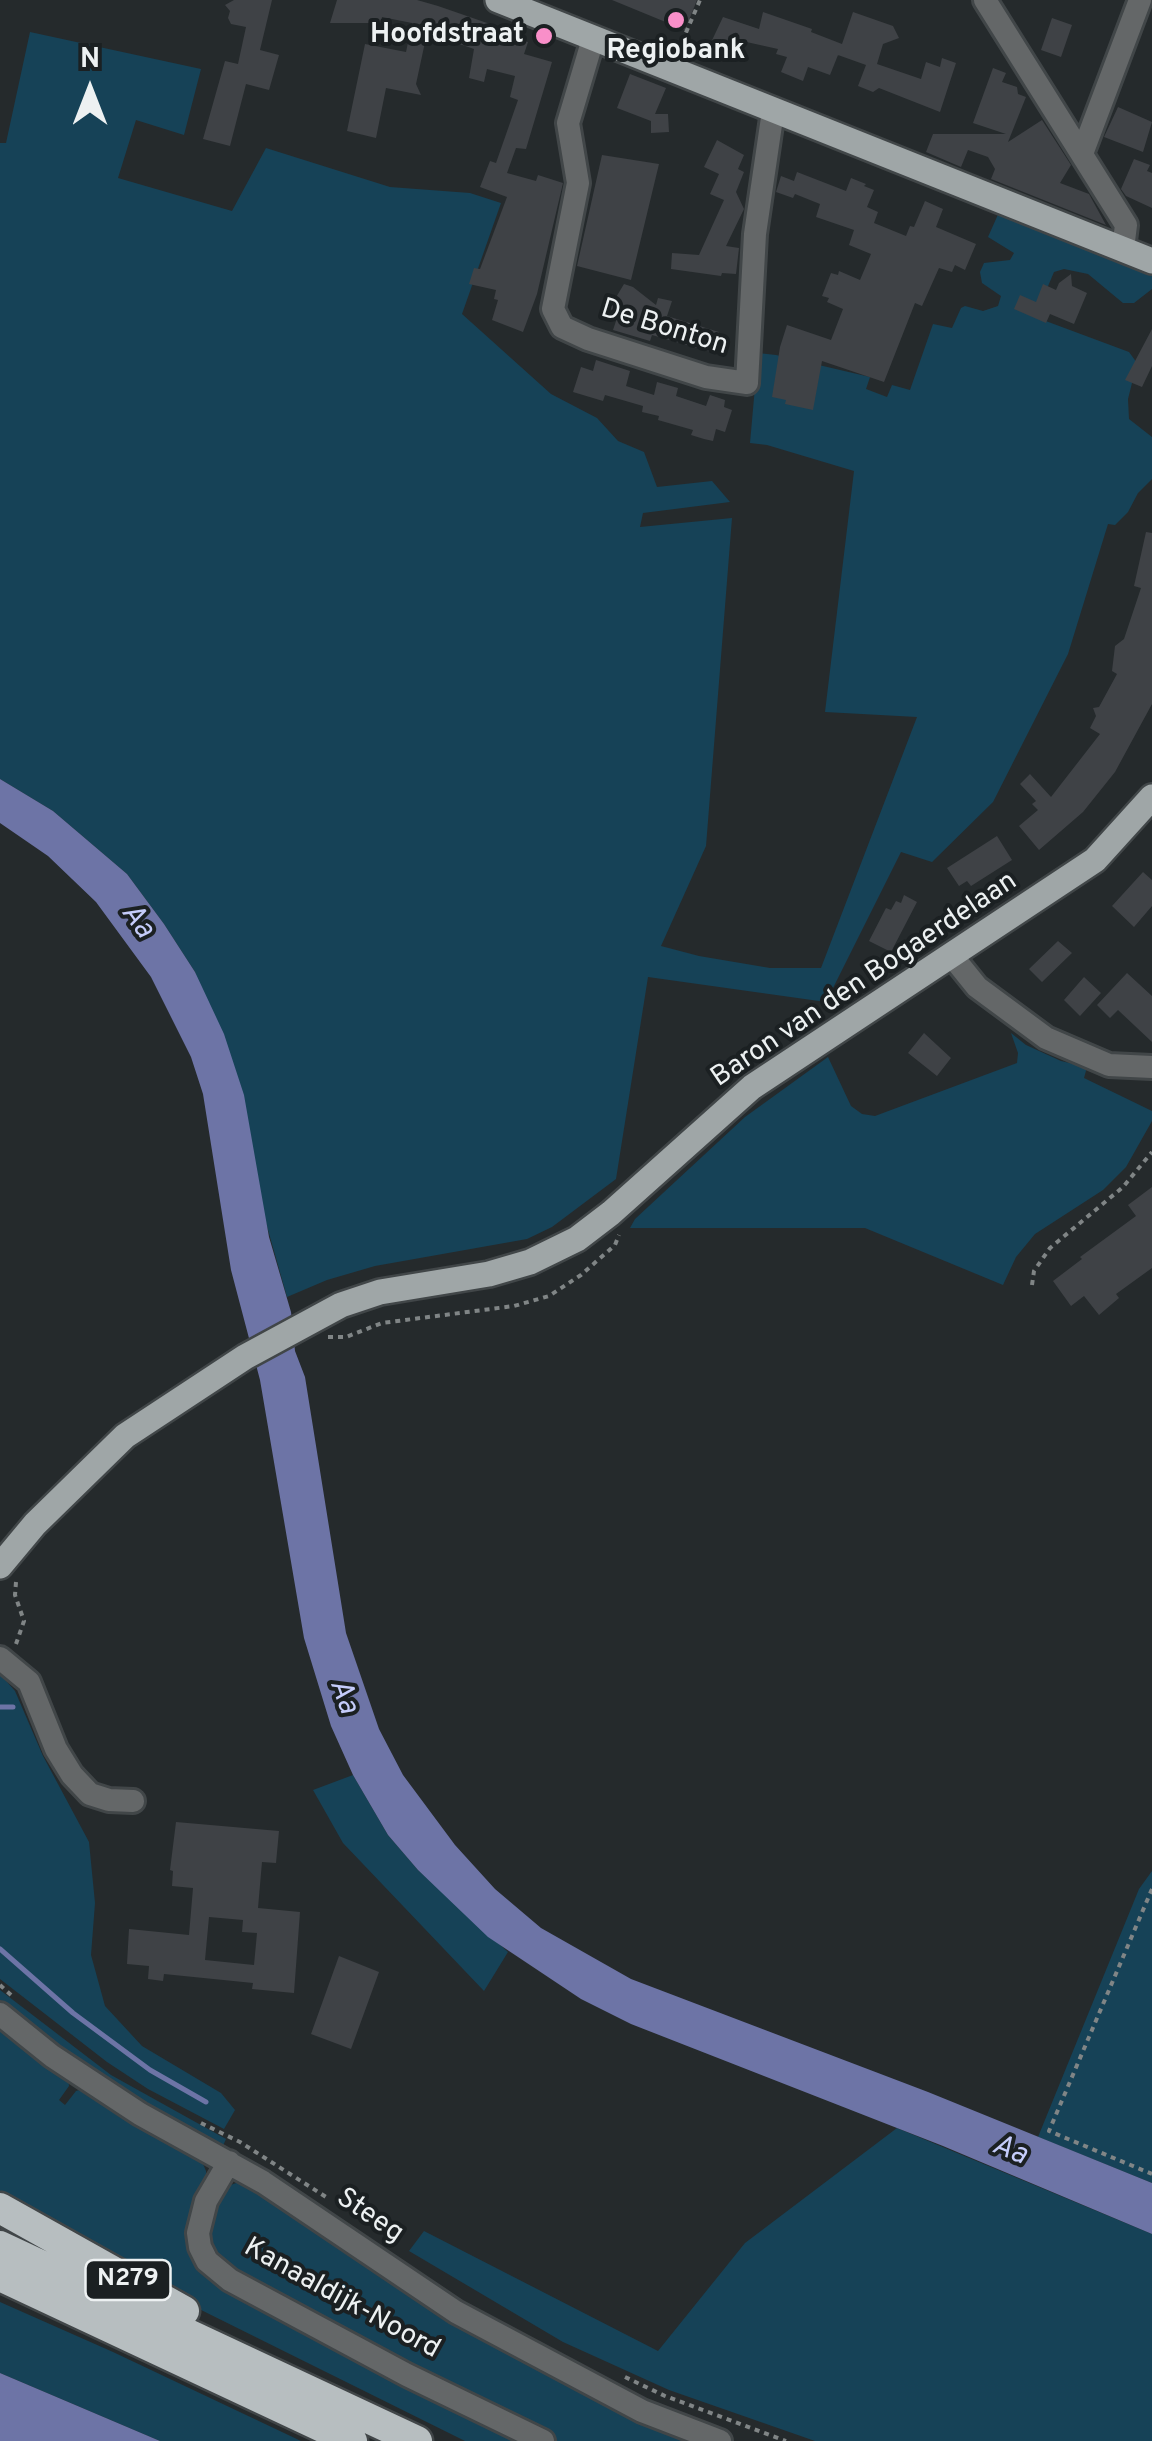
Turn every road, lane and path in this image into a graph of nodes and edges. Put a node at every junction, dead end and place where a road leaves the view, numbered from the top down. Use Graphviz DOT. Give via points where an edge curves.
graph roads {
  1 [pos="498,0"];
  2 [pos="700,0"];
  3 [pos="985,0"];
  4 [pos="1140,0"];
  5 [pos="593,39"];
  6 [pos="670,70"];
  7 [pos="774,111"];
  8 [pos="1086,144"];
  9 [pos="1123,250"];
  10 [pos="1152,261"];
  11 [pos="1152,797"];
  12 [pos="952,956"];
  13 [pos="1152,1067"];
  14 [pos="1152,1152"];
  15 [pos="1032,1285"];
  16 [pos="9,1570"];
  17 [pos="1,1659"];
  18 [pos="133,1801"];
  19 [pos="1152,1889"];
  20 [pos="0,2014"];
  21 [pos="196,2120"];
  22 [pos="230,2162"];
  23 [pos="1152,2174"];
  24 [pos="334,2204"];
  25 [pos="0,2208"];
  26 [pos="0,2246"];
  27 [pos="0,2276"];
  28 [pos="0,2296"];
  29 [pos="161,2352"];
  30 [pos="249,2361"];
  31 [pos="612,2371"];
  32 [pos="352,2441"];
  33 [pos="417,2441"];
  34 [pos="543,2441"];
  35 [pos="720,2441"];
  36 [pos="786,2441"];
  1 -- 5 [label="main road"];
  2 -- 6 [label="path"];
  3 -- 8 [label="street"];
  4 -- 8 [label="street"];
  5 -- 6 [label="main road"];
  5 -- 7 [label="street, De Bonton" via="568,122 578,183 553,310 562,327 588,339 706,377 747,383 755,234"];
  6 -- 7 [label="main road"];
  7 -- 9 [label="main road"];
  8 -- 9 [label="street" via="1126,225"];
  9 -- 10 [label="main road"];
  11 -- 12 [label="main road, Baron van den Bogaerdelaan" via="1095,860"];
  12 -- 13 [label="street" via="977,987 1046,1038 1109,1065"];
  12 -- 16 [label="main road, Baron van den Bogaerdelaan" via="752,1087 577,1238 489,1274 367,1296 245,1356 125,1436 34,1524"];
  14 -- 15 [label="path" via="1123,1188 1050,1248"];
  16 -- 17 [label="path" via="24,1621"];
  17 -- 18 [label="street" via="29,1682 72,1776 90,1794"];
  19 -- 23 [label="path" via="1048,2131"];
  20 -- 22 [label="street, Steeg" via="140,2114"];
  21 -- 24 [label="path, Steeg"];
  22 -- 34 [label="street, Kanaaldijk-Noord" via="206,2201 198,2233 207,2262 390,2366"];
  22 -- 35 [label="street, Steeg" via="486,2328 642,2411"];
  25 -- 30 [label="highway, N279" via="200,2320"];
  26 -- 30 [label="highway, N279"];
  27 -- 29 [label="highway, N279"];
  28 -- 29 [label="highway, N279"];
  29 -- 32 [label="highway, N279"];
  30 -- 33 [label="highway, N279"];
  31 -- 36 [label="path"];
}
